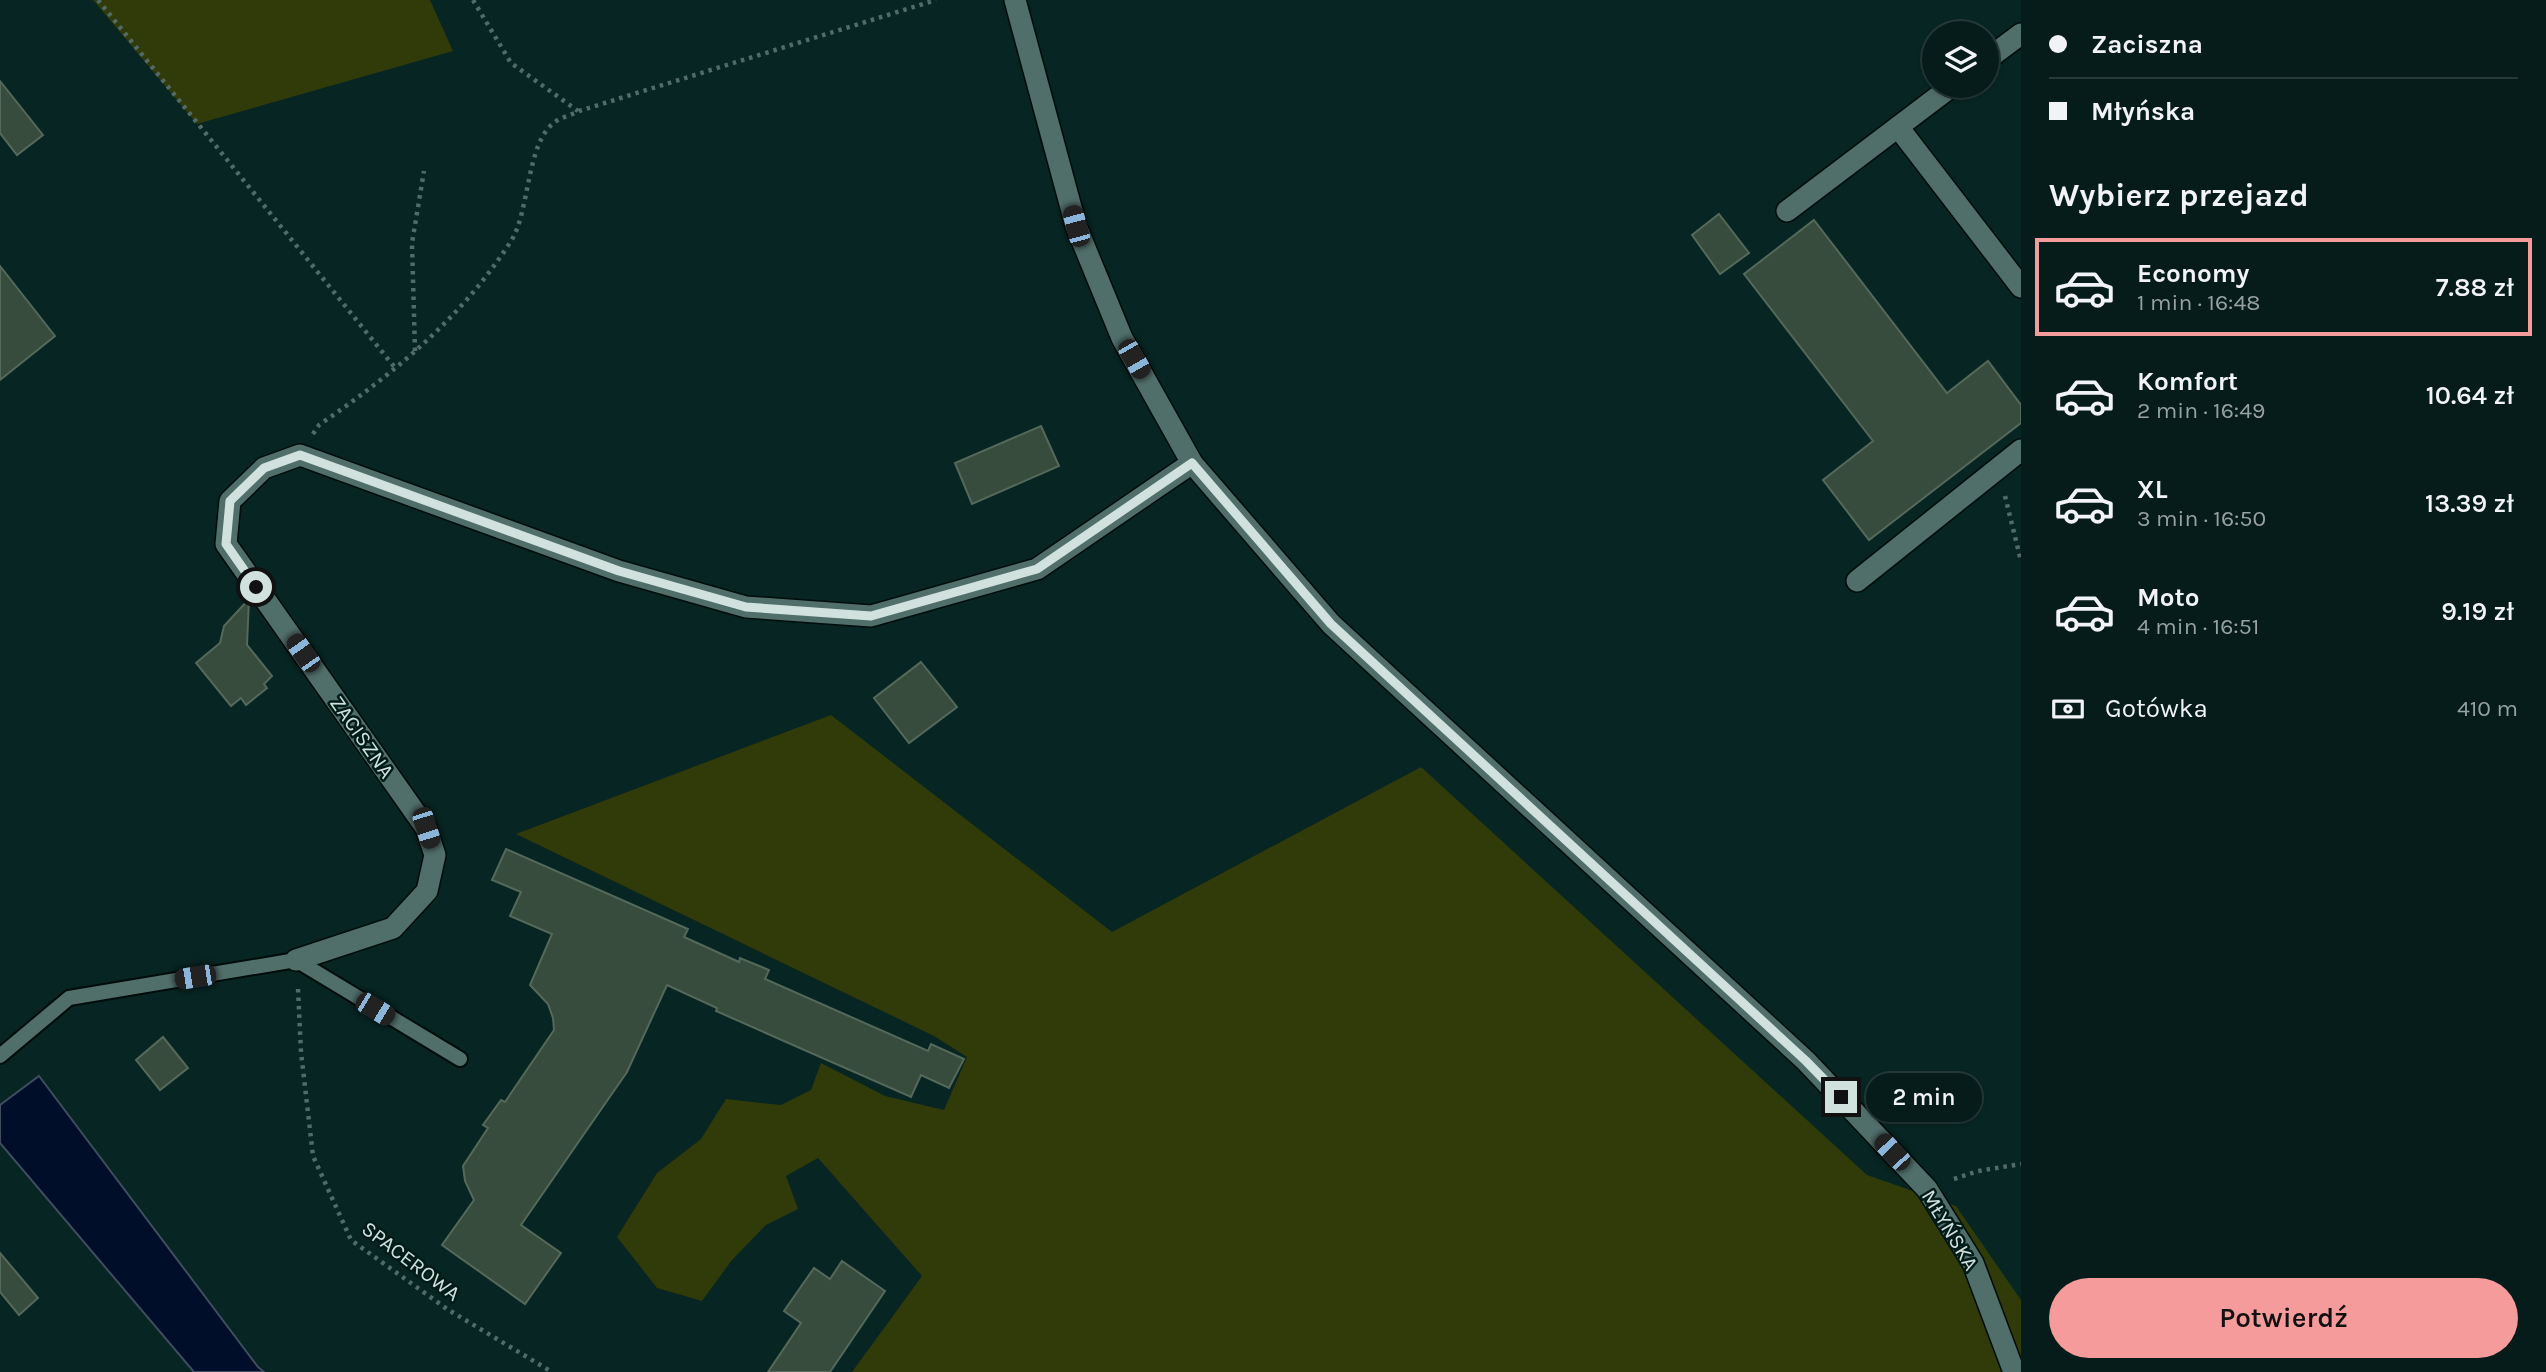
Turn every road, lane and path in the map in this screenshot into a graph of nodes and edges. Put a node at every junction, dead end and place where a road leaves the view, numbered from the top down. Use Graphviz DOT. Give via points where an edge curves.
graph roads {
  1 [pos="98,0"];
  2 [pos="473,0"];
  3 [pos="936,0"];
  4 [pos="1014,0"];
  5 [pos="2021,34"];
  6 [pos="1999,50"];
  7 [pos="1936,98"];
  8 [pos="579,111"];
  9 [pos="1898,127"];
  10 [pos="424,171"];
  11 [pos="1787,211"];
  12 [pos="2021,287"];
  13 [pos="415,352"];
  14 [pos="396,369"];
  15 [pos="2021,450"];
  16 [pos="300,455"];
  17 [pos="1192,463"];
  18 [pos="1998,468"];
  19 [pos="2021,561"];
  20 [pos="1857,581"];
  21 [pos="296,961"];
  22 [pos="0,1056"];
  23 [pos="460,1059"];
  24 [pos="2021,1164"];
  25 [pos="1927,1189"];
  26 [pos="552,1372"];
  27 [pos="2014,1372"];
  1 -- 14 [label="path"];
  2 -- 8 [label="path" via="511,63"];
  3 -- 8 [label="path"];
  4 -- 17 [label="street, MŁYŃSKA" via="1076,226 1122,338"];
  5 -- 6 [label="street"];
  7 -- 9 [label="street"];
  8 -- 13 [label="path" via="553,123 534,154 513,239 455,314"];
  9 -- 11 [label="street"];
  9 -- 12 [label="street"];
  10 -- 13 [label="path" via="412,243"];
  13 -- 14 [label="path"];
  14 -- 16 [label="path" via="319,425"];
  15 -- 18 [label="street"];
  16 -- 17 [label="street" via="619,571 746,607 871,616 1037,569"];
  16 -- 21 [label="street, ZACISZNA" via="264,468 230,501 226,544 426,828 435,855 427,891 393,928"];
  17 -- 25 [label="street, MŁYŃSKA" via="1331,624 1806,1061"];
  18 -- 19 [label="path"];
  18 -- 20 [label="street"];
  21 -- 22 [label="lane, ZACISZNA" via="69,998"];
  21 -- 23 [label="lane"];
  21 -- 26 [label="path, SPACEROWA" via="313,1156 351,1240 447,1309"];
  24 -- 25 [label="path" via="1978,1171"];
  25 -- 27 [label="street, MŁYŃSKA" via="1973,1263"];
}
